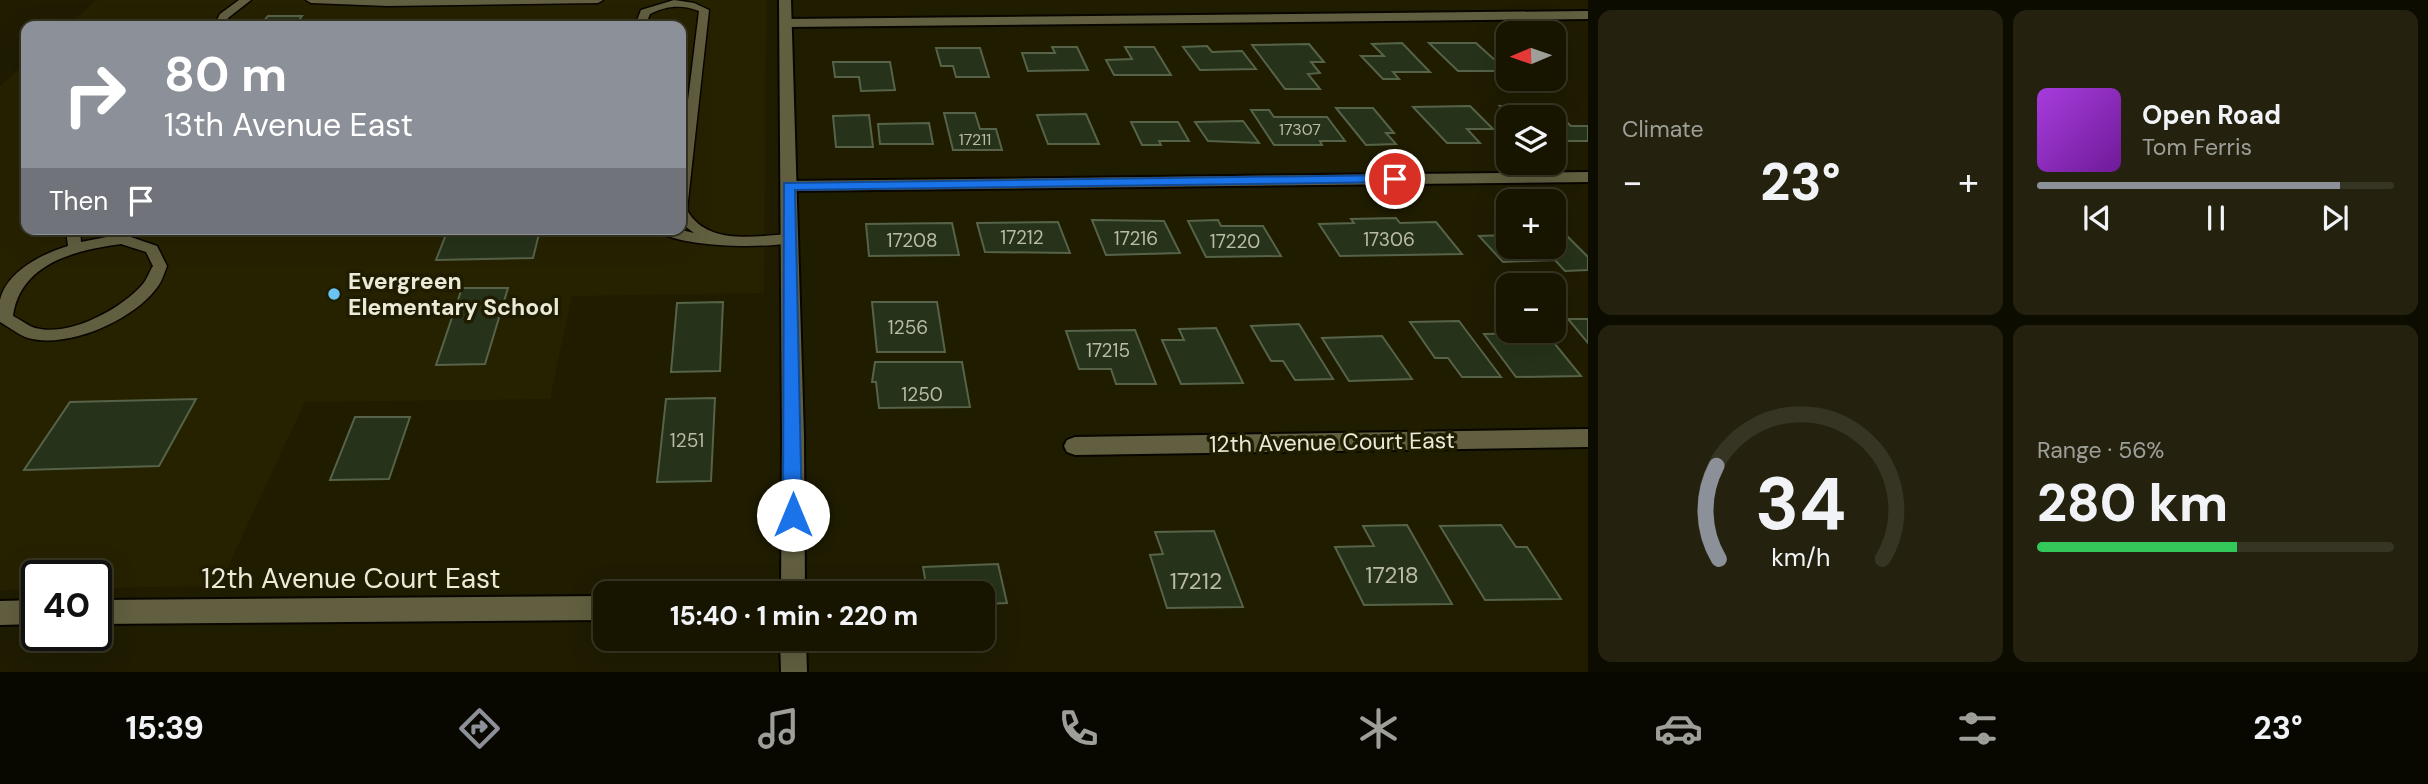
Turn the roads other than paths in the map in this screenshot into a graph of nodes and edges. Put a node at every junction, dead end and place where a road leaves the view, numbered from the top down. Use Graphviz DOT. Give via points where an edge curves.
graph roads {
  1 [pos="246,0"];
  2 [pos="311,0"];
  3 [pos="598,0"];
  4 [pos="785,0"];
  5 [pos="1588,15"];
  6 [pos="222,21"];
  7 [pos="642,21"];
  8 [pos="785,23"];
  9 [pos="686,167"];
  10 [pos="1588,177"];
  11 [pos="789,186"];
  12 [pos="686,220"];
  13 [pos="74,235"];
  14 [pos="681,235"];
  15 [pos="790,239"];
  16 [pos="718,241"];
  17 [pos="75,248"];
  18 [pos="1588,438"];
  19 [pos="1075,446"];
  20 [pos="793,581"];
  21 [pos="593,608"];
  22 [pos="21,612"];
  23 [pos="112,612"];
  24 [pos="0,613"];
  25 [pos="793,651"];
  26 [pos="794,672"];
  1 -- 6 [label="lane"];
  2 -- 3 [label="lane"];
  4 -- 8 [label="street"];
  5 -- 8 [label="street"];
  7 -- 9 [label="lane" via="645,12 660,4 682,2 704,10"];
  8 -- 11 [label="street"];
  10 -- 11 [label="street"];
  11 -- 15 [label="street"];
  12 -- 16 [label="lane"];
  13 -- 17 [label="lane"];
  14 -- 16 [label="lane"];
  15 -- 16 [label="lane"];
  15 -- 20 [label="street"];
  17 -- 17 [label="lane" via="29,272 13,288 5,304 5,318 15,329 34,335 86,328 135,304 161,273 162,259 155,248 141,242 111,240"];
  18 -- 19 [label="street, 12th Avenue Court East"];
  21 -- 23 [label="street, 12th Avenue Court East"];
  22 -- 24 [label="street"];
  25 -- 26 [label="street"];
}
